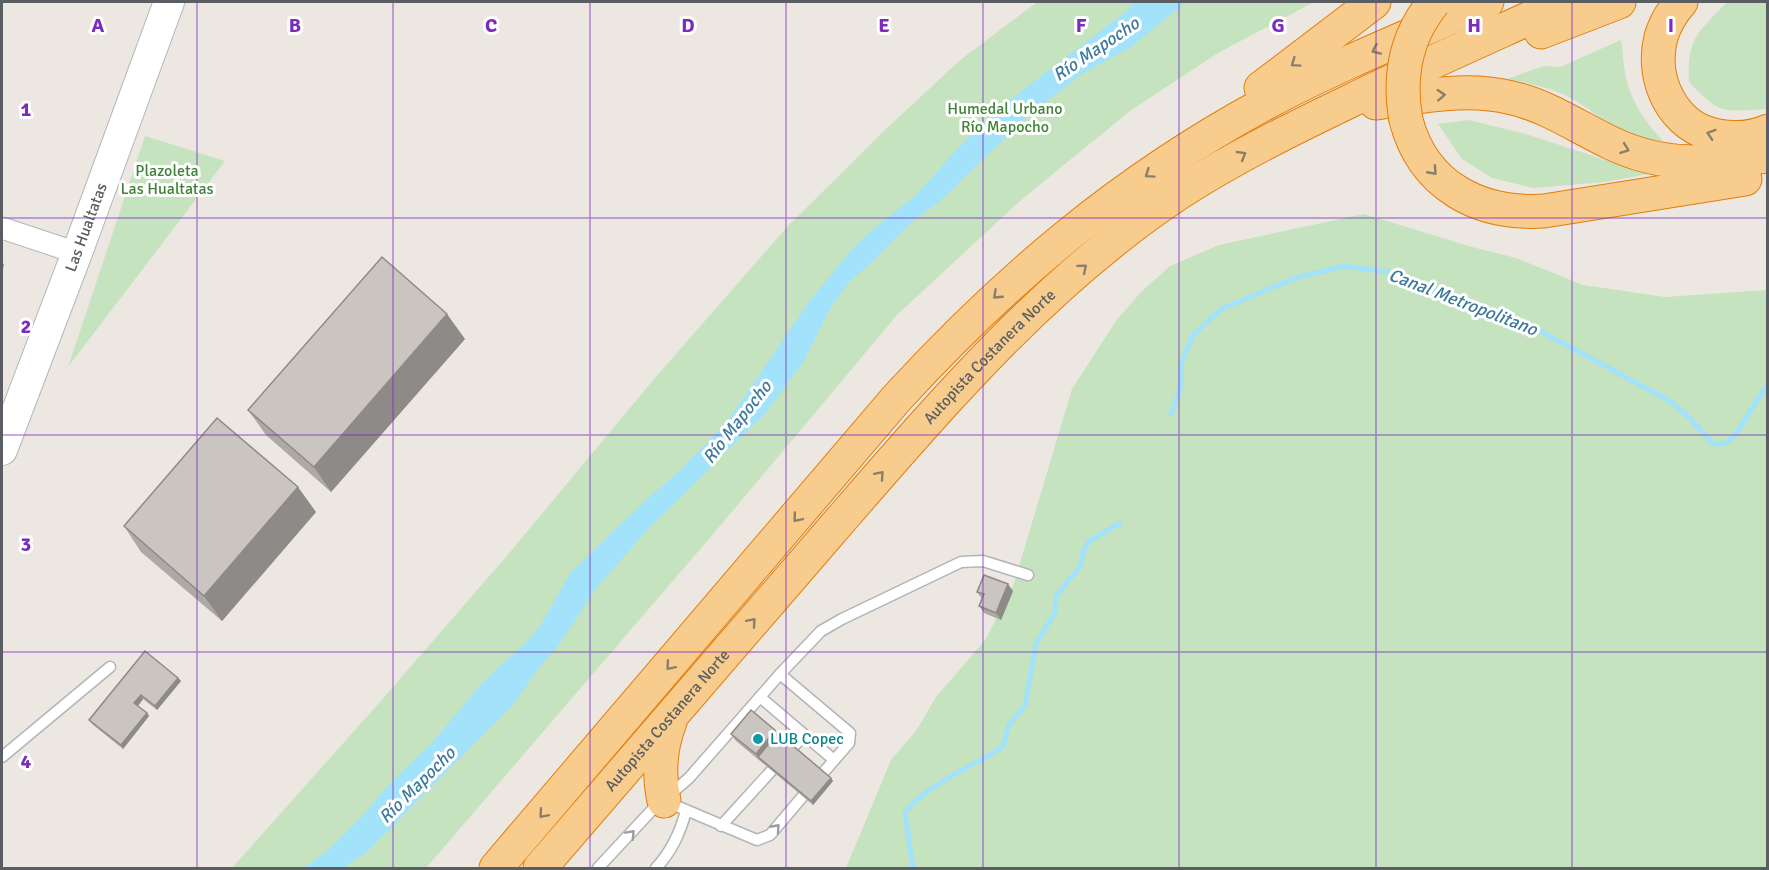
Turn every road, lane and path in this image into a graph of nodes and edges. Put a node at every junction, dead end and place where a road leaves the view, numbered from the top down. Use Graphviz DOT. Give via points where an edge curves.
graph roads {
  1 [pos="169,2"];
  2 [pos="1374,2"];
  3 [pos="1434,2"];
  4 [pos="1487,2"];
  5 [pos="1565,2"];
  6 [pos="1619,2"];
  7 [pos="1681,2"];
  8 [pos="1416,69"];
  9 [pos="1322,114"];
  10 [pos="1767,131"];
  11 [pos="1198,142"];
  12 [pos="1767,156"];
  13 [pos="1767,176"];
  14 [pos="2,228"];
  15 [pos="77,253"];
  16 [pos="2,450"];
  17 [pos="1028,575"];
  18 [pos="110,668"];
  19 [pos="780,674"];
  20 [pos="760,697"];
  21 [pos="672,714"];
  22 [pos="804,735"];
  23 [pos="793,747"];
  24 [pos="2,757"];
  25 [pos="834,760"];
  26 [pos="772,770"];
  27 [pos="823,773"];
  28 [pos="803,796"];
  29 [pos="675,806"];
  30 [pos="721,826"];
  31 [pos="496,868"];
  32 [pos="540,868"];
  33 [pos="598,868"];
  34 [pos="656,868"];
  1 -- 15 [label="street, Las Hualtatas"];
  2 -- 11 [label="highway, one-way" via="1241,103"];
  3 -- 13 [label="highway, one-way, bridge" via="1417,29 1406,59 1402,87 1406,120 1428,166 1449,187 1479,203 1516,212 1544,211"];
  4 -- 11 [label="highway, Autopista Costanera Norte, one-way" via="1302,85"];
  5 -- 8 [label="highway, Autopista Costanera Norte"];
  6 -- 8 [label="highway" via="1551,28"];
  10 -- 7 [label="highway, one-way" via="1738,138 1714,135 1684,120 1668,101 1659,76 1659,49 1666,23"];
  8 -- 9 [label="highway, Autopista Costanera Norte"];
  9 -- 12 [label="highway, one-way" via="1434,95 1493,94 1545,109 1612,144 1649,157 1699,163"];
  21 -- 9 [label="highway, Autopista Costanera Norte, one-way" via="943,404 1048,297 1178,194 1246,152"];
  11 -- 31 [label="highway, Autopista Costanera Norte, one-way" via="1073,229 954,337 896,399"];
  14 -- 15 [label="street"];
  15 -- 16 [label="street, Las Hualtatas"];
  17 -- 19 [label="lane" via="982,561 961,562 831,624"];
  18 -- 24 [label="lane"];
  19 -- 20 [label="lane"];
  19 -- 25 [label="lane" via="850,733 849,743"];
  20 -- 22 [label="lane"];
  20 -- 29 [label="lane" via="689,778"];
  21 -- 29 [label="highway" via="659,771"];
  21 -- 32 [label="highway, Autopista Costanera Norte"];
  22 -- 23 [label="lane"];
  22 -- 25 [label="lane"];
  25 -- 27 [label="lane"];
  26 -- 30 [label="lane"];
  30 -- 28 [label="lane, one-way" via="761,840 770,835"];
  29 -- 30 [label="lane"];
  33 -- 29 [label="lane, one-way" via="652,810"];
  29 -- 34 [label="lane" via="678,837"];
}
